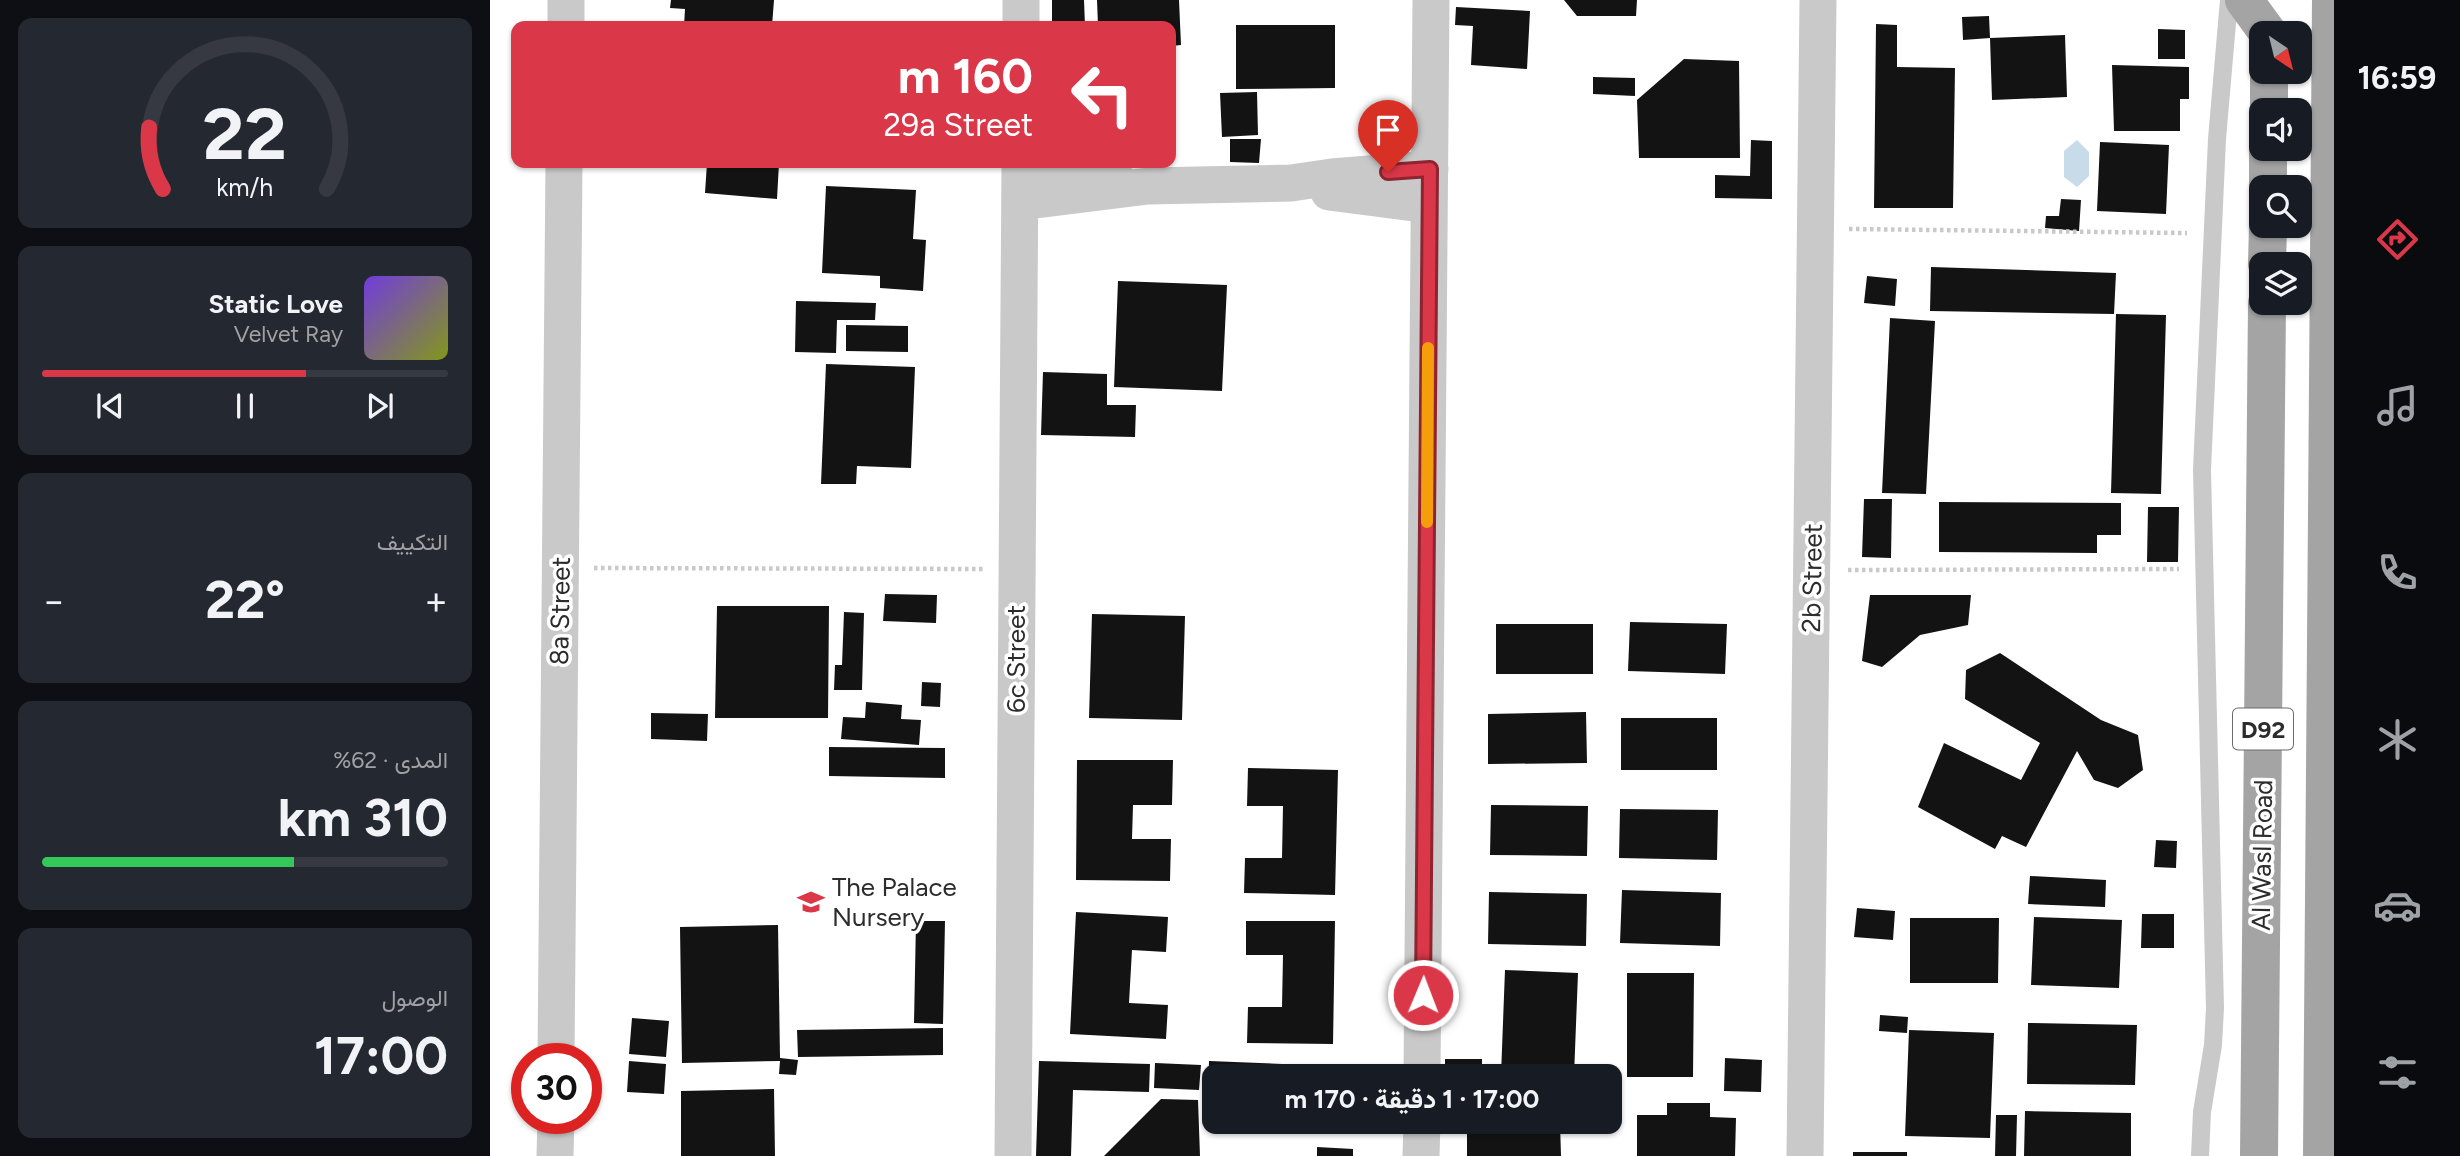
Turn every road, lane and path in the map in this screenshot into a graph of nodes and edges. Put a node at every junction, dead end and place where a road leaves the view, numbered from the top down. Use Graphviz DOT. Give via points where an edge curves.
graph roads {
  1 [pos="566,0"];
  2 [pos="1021,0"];
  3 [pos="1431,0"];
  4 [pos="1818,0"];
  5 [pos="2229,0"];
  6 [pos="2244,0"];
  7 [pos="2270,0"];
  8 [pos="2332,15"];
  9 [pos="566,21"];
  10 [pos="1021,21"];
  11 [pos="2260,21"];
  12 [pos="2269,21"];
  13 [pos="564,168"];
  14 [pos="1020,168"];
  15 [pos="1056,168"];
  16 [pos="1430,169"];
  17 [pos="1291,183"];
  18 [pos="2332,183"];
  19 [pos="1148,186"];
  20 [pos="1020,202"];
  21 [pos="1429,205"];
  22 [pos="1816,229"];
  23 [pos="2212,233"];
  24 [pos="2331,268"];
  25 [pos="2313,302"];
  26 [pos="2269,315"];
  27 [pos="1017,569"];
  28 [pos="2205,569"];
  29 [pos="1812,570"];
  30 [pos="560,571"];
  31 [pos="556,1043"];
  32 [pos="1422,1064"];
  33 [pos="556,1134"];
  34 [pos="1422,1134"];
  35 [pos="555,1156"];
  36 [pos="1013,1156"];
  37 [pos="1422,1156"];
  38 [pos="1805,1156"];
  39 [pos="2200,1156"];
  40 [pos="2259,1156"];
  41 [pos="2322,1156"];
  1 -- 9 [label="street"];
  2 -- 10 [label="street"];
  3 -- 16 [label="street"];
  4 -- 22 [label="street, 2b Street"];
  5 -- 23 [label="lane"];
  6 -- 11 [label="main road"];
  7 -- 12 [label="main road"];
  8 -- 18 [label="main road, D92"];
  13 -- 30 [label="street, 8a Street"];
  14 -- 20 [label="street, 6c Street"];
  15 -- 19 [label="street"];
  16 -- 17 [label="street"];
  16 -- 21 [label="street"];
  17 -- 19 [label="street"];
  17 -- 21 [label="street"];
  18 -- 24 [label="main road, D92"];
  19 -- 20 [label="street"];
  20 -- 27 [label="street, 6c Street"];
  21 -- 32 [label="street"];
  22 -- 23 [label="path"];
  22 -- 29 [label="street, 2b Street"];
  23 -- 28 [label="lane" via="2202,470"];
  24 -- 25 [label="main road, D92"];
  25 -- 41 [label="main road, D92"];
  26 -- 40 [label="main road, Al Wasl Road / D92"];
  27 -- 30 [label="path"];
  27 -- 36 [label="street, 6c Street"];
  28 -- 29 [label="path"];
  28 -- 39 [label="lane" via="2215,1017"];
  29 -- 38 [label="street, 2b Street"];
  30 -- 31 [label="street, 8a Street"];
  33 -- 35 [label="street"];
  34 -- 37 [label="street"];
}
